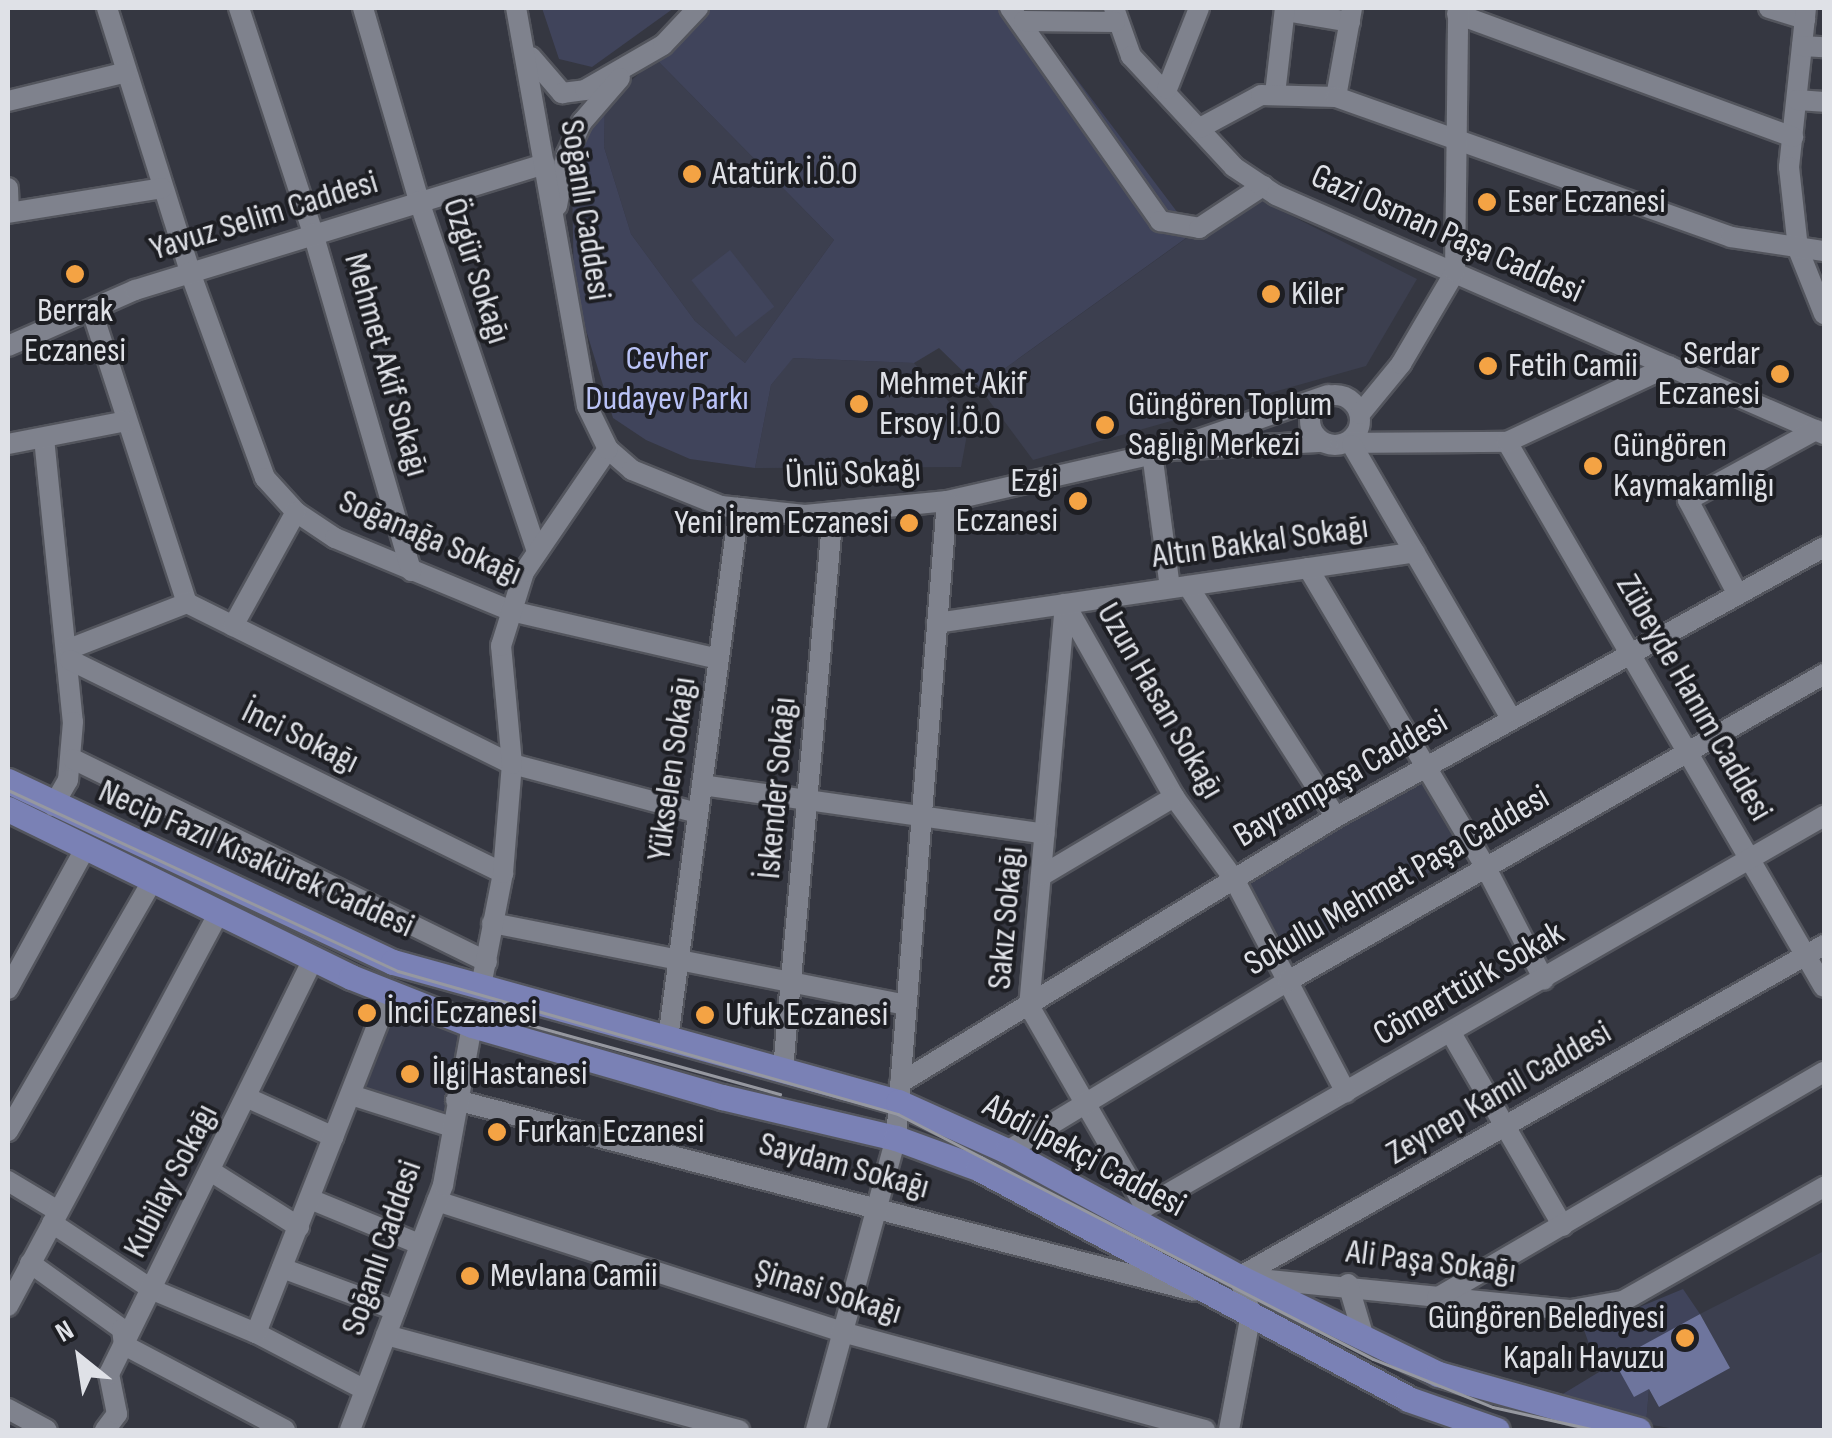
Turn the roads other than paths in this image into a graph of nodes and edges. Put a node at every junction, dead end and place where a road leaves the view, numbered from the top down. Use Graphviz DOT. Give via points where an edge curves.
graph roads {
  1 [pos="107,8"];
  2 [pos="239,8"];
  3 [pos="363,8"];
  4 [pos="516,8"];
  5 [pos="698,8"];
  6 [pos="1199,8"];
  7 [pos="1769,8"];
  8 [pos="1285,9"];
  9 [pos="1458,10"];
  10 [pos="1806,13"];
  11 [pos="1017,14"];
  12 [pos="1114,15"];
  13 [pos="1351,15"];
  14 [pos="1802,46"];
  15 [pos="1824,47"];
  16 [pos="526,48"];
  17 [pos="128,72"];
  18 [pos="624,73"];
  19 [pos="1168,89"];
  20 [pos="1275,94"];
  21 [pos="1336,97"];
  22 [pos="1797,100"];
  23 [pos="8,101"];
  24 [pos="1824,102"];
  25 [pos="1200,128"];
  26 [pos="1793,136"];
  27 [pos="1454,139"];
  28 [pos="545,164"];
  29 [pos="1263,186"];
  30 [pos="8,188"];
  31 [pos="162,188"];
  32 [pos="418,202"];
  33 [pos="8,212"];
  34 [pos="313,233"];
  35 [pos="552,233"];
  36 [pos="1798,249"];
  37 [pos="1824,250"];
  38 [pos="190,272"];
  39 [pos="1454,272"];
  40 [pos="92,311"];
  41 [pos="1824,314"];
  42 [pos="8,346"];
  43 [pos="1401,364"];
  44 [pos="1669,366"];
  45 [pos="1336,396"];
  46 [pos="1360,414"];
  47 [pos="126,421"];
  48 [pos="1820,432"];
  49 [pos="44,438"];
  50 [pos="1322,442"];
  51 [pos="1507,442"];
  52 [pos="8,444"];
  53 [pos="1349,444"];
  54 [pos="608,449"];
  55 [pos="1162,451"];
  56 [pos="947,502"];
  57 [pos="739,508"];
  58 [pos="296,512"];
  59 [pos="833,512"];
  60 [pos="1823,550"];
  61 [pos="537,552"];
  62 [pos="1415,552"];
  63 [pos="1308,568"];
  64 [pos="412,571"];
  65 [pos="1179,587"];
  66 [pos="1737,593"];
  67 [pos="187,603"];
  68 [pos="1065,604"];
  69 [pos="511,611"];
  70 [pos="937,623"];
  71 [pos="233,626"];
  72 [pos="1630,654"];
  73 [pos="69,655"];
  74 [pos="719,659"];
  75 [pos="1824,674"];
  76 [pos="1511,718"];
  77 [pos="1687,750"];
  78 [pos="73,760"];
  79 [pos="512,764"];
  80 [pos="1424,768"];
  81 [pos="8,782"];
  82 [pos="702,785"];
  83 [pos="1174,797"];
  84 [pos="808,800"];
  85 [pos="53,806"];
  86 [pos="8,809"];
  87 [pos="698,813"];
  88 [pos="922,816"];
  89 [pos="1824,816"];
  90 [pos="1336,817"];
  91 [pos="1045,834"];
  92 [pos="85,849"];
  93 [pos="1749,858"];
  94 [pos="1486,866"];
  95 [pos="502,872"];
  96 [pos="1041,876"];
  97 [pos="1234,880"];
  98 [pos="151,882"];
  99 [pos="218,915"];
  100 [pos="492,924"];
  101 [pos="1816,951"];
  102 [pos="313,959"];
  103 [pos="679,960"];
  104 [pos="484,974"];
  105 [pos="1544,980"];
  106 [pos="1288,981"];
  107 [pos="794,982"];
  108 [pos="1824,987"];
  109 [pos="8,989"];
  110 [pos="390,993"];
  111 [pos="906,1005"];
  112 [pos="1029,1006"];
  113 [pos="472,1025"];
  114 [pos="1451,1033"];
  115 [pos="668,1039"];
  116 [pos="783,1069"];
  117 [pos="1824,1072"];
  118 [pos="1346,1092"];
  119 [pos="899,1093"];
  120 [pos="351,1095"];
  121 [pos="248,1098"];
  122 [pos="456,1100"];
  123 [pos="1086,1105"];
  124 [pos="1506,1126"];
  125 [pos="452,1127"];
  126 [pos="8,1132"];
  127 [pos="334,1137"];
  128 [pos="896,1138"];
  129 [pos="1007,1151"];
  130 [pos="212,1172"];
  131 [pos="8,1181"];
  132 [pos="1824,1188"];
  133 [pos="310,1199"];
  134 [pos="437,1201"];
  135 [pos="1145,1207"];
  136 [pos="876,1209"];
  137 [pos="55,1217"];
  138 [pos="1563,1226"];
  139 [pos="299,1227"];
  140 [pos="418,1244"];
  141 [pos="30,1263"];
  142 [pos="282,1268"];
  143 [pos="1239,1277"];
  144 [pos="1348,1284"];
  145 [pos="153,1290"];
  146 [pos="1216,1297"];
  147 [pos="1437,1298"];
  148 [pos="8,1306"];
  149 [pos="395,1310"];
  150 [pos="1251,1314"];
  151 [pos="842,1332"];
  152 [pos="256,1333"];
  153 [pos="386,1335"];
  154 [pos="1364,1338"];
  155 [pos="124,1345"];
  156 [pos="365,1390"];
  157 [pos="8,1409"];
  158 [pos="47,1430"];
  159 [pos="105,1430"];
  160 [pos="286,1430"];
  161 [pos="350,1430"];
  162 [pos="739,1430"];
  163 [pos="816,1430"];
  164 [pos="1205,1430"];
  165 [pos="1229,1430"];
  166 [pos="1497,1430"];
  167 [pos="1638,1430"];
  1 -- 17 [label="street, Soğanağa Sokağı"];
  2 -- 34 [label="street, Mehmet Akif Sokağı"];
  3 -- 32 [label="street, Özgür Sokağı"];
  4 -- 16 [label="street, Soğanlı Caddesi"];
  5 -- 18 [label="street"];
  6 -- 19 [label="street"];
  7 -- 10 [label="street"];
  8 -- 13 [label="street"];
  8 -- 20 [label="street"];
  9 -- 26 [label="street"];
  9 -- 27 [label="street"];
  10 -- 14 [label="street"];
  11 -- 12 [label="street"];
  11 -- 29 [label="street" via="1160,221 1200,228"];
  12 -- 19 [label="street, Gazi Osman Paşa Caddesi" via="1132,56"];
  13 -- 21 [label="street"];
  14 -- 15 [label="street"];
  14 -- 22 [label="street"];
  16 -- 18 [label="street" via="562,92"];
  16 -- 28 [label="street, Soğanlı Caddesi"];
  17 -- 23 [label="street"];
  17 -- 31 [label="street, Soğanağa Sokağı"];
  18 -- 35 [label="street" via="582,122 566,156"];
  19 -- 25 [label="street, Gazi Osman Paşa Caddesi"];
  20 -- 21 [label="street"];
  20 -- 25 [label="street"];
  21 -- 27 [label="street"];
  22 -- 24 [label="street"];
  22 -- 26 [label="street"];
  25 -- 29 [label="street, Gazi Osman Paşa Caddesi" via="1234,168"];
  26 -- 36 [label="street"];
  27 -- 36 [label="street" via="1730,238"];
  27 -- 39 [label="street"];
  28 -- 32 [label="street, Yavuz Selim Caddesi"];
  28 -- 35 [label="street, Soğanlı Caddesi"];
  29 -- 39 [label="street, Gazi Osman Paşa Caddesi"];
  30 -- 33 [label="street"];
  31 -- 33 [label="street"];
  31 -- 38 [label="street, Soğanağa Sokağı"];
  32 -- 34 [label="street, Yavuz Selim Caddesi"];
  32 -- 61 [label="street, Özgür Sokağı"];
  34 -- 38 [label="street, Yavuz Selim Caddesi"];
  34 -- 64 [label="street, Mehmet Akif Sokağı"];
  35 -- 54 [label="street, Soğanlı Caddesi" via="587,406"];
  36 -- 37 [label="street"];
  36 -- 41 [label="street"];
  38 -- 40 [label="street, Yavuz Selim Caddesi"];
  38 -- 58 [label="street, Soğanağa Sokağı" via="265,478"];
  39 -- 43 [label="street"];
  39 -- 44 [label="street, Gazi Osman Paşa Caddesi"];
  40 -- 42 [label="street, Yavuz Selim Caddesi"];
  40 -- 47 [label="street"];
  43 -- 45 [label="street"];
  43 -- 46 [label="street"];
  44 -- 48 [label="street, Gazi Osman Paşa Caddesi"];
  44 -- 51 [label="street"];
  45 -- 46 [label="street"];
  45 -- 50 [label="street" via="1310,414"];
  45 -- 55 [label="street"];
  46 -- 53 [label="street"];
  47 -- 49 [label="street"];
  47 -- 67 [label="street"];
  48 -- 66 [label="street" via="1688,500"];
  49 -- 52 [label="street"];
  49 -- 73 [label="street"];
  50 -- 53 [label="street"];
  50 -- 55 [label="street"];
  51 -- 53 [label="street"];
  51 -- 72 [label="street, Zübeyde Hanım Caddesi"];
  53 -- 62 [label="street"];
  54 -- 57 [label="street, Ünlü Sokağı" via="632,470"];
  54 -- 61 [label="street"];
  55 -- 56 [label="street, Ünlü Sokağı"];
  55 -- 65 [label="street"];
  56 -- 59 [label="street, Ünlü Sokağı"];
  56 -- 70 [label="street"];
  57 -- 59 [label="street, Ünlü Sokağı"];
  57 -- 74 [label="street, Yükselen Sokağı"];
  58 -- 64 [label="street, Soğanağa Sokağı" via="335,538"];
  58 -- 71 [label="street"];
  59 -- 84 [label="street, İskender Sokağı"];
  60 -- 66 [label="street, Bayrampaşa Caddesi"];
  61 -- 69 [label="street"];
  62 -- 63 [label="street, Altın Bakkal Sokağı"];
  62 -- 76 [label="street"];
  63 -- 65 [label="street, Altın Bakkal Sokağı"];
  63 -- 80 [label="street"];
  64 -- 69 [label="street, Soğanağa Sokağı"];
  65 -- 68 [label="street, Altın Bakkal Sokağı"];
  65 -- 90 [label="street"];
  66 -- 72 [label="street, Bayrampaşa Caddesi"];
  67 -- 71 [label="street"];
  67 -- 73 [label="street"];
  68 -- 70 [label="street, Altın Bakkal Sokağı"];
  68 -- 83 [label="street, Uzun Hasan Sokağı"];
  68 -- 91 [label="street, Sakız Sokağı"];
  69 -- 74 [label="street, Soğanağa Sokağı"];
  69 -- 79 [label="street" via="501,646"];
  70 -- 88 [label="street"];
  71 -- 79 [label="street"];
  72 -- 76 [label="street, Bayrampaşa Caddesi"];
  72 -- 77 [label="street, Zübeyde Hanım Caddesi"];
  73 -- 78 [label="street"];
  73 -- 95 [label="street, İnci Sokağı"];
  74 -- 82 [label="street, Yükselen Sokağı"];
  75 -- 77 [label="street, Sokullu Mehmet Paşa Caddesi"];
  76 -- 80 [label="street, Bayrampaşa Caddesi"];
  77 -- 93 [label="street, Zübeyde Hanım Caddesi"];
  77 -- 94 [label="street, Sokullu Mehmet Paşa Caddesi"];
  78 -- 85 [label="street"];
  78 -- 104 [label="street"];
  79 -- 87 [label="street"];
  79 -- 95 [label="street"];
  80 -- 90 [label="street, Bayrampaşa Caddesi"];
  80 -- 94 [label="street"];
  81 -- 85 [label="main road, Necip Fazıl Kısakürek Caddesi"];
  82 -- 84 [label="street"];
  82 -- 87 [label="street, Yükselen Sokağı"];
  83 -- 96 [label="street"];
  83 -- 97 [label="street, Uzun Hasan Sokağı"];
  84 -- 88 [label="street"];
  84 -- 107 [label="street, İskender Sokağı"];
  85 -- 104 [label="main road, Necip Fazıl Kısakürek Caddesi" via="393,962"];
  86 -- 92 [label="main road, Necip Fazıl Kısakürek Caddesi"];
  87 -- 103 [label="street, Yükselen Sokağı"];
  88 -- 91 [label="street"];
  88 -- 111 [label="street"];
  89 -- 93 [label="street, Cömerttürk Sokak"];
  90 -- 97 [label="street, Bayrampaşa Caddesi"];
  91 -- 96 [label="street, Sakız Sokağı"];
  92 -- 98 [label="main road, Necip Fazıl Kısakürek Caddesi"];
  92 -- 109 [label="street"];
  93 -- 101 [label="street, Zübeyde Hanım Caddesi"];
  93 -- 105 [label="street, Cömerttürk Sokak"];
  94 -- 105 [label="street"];
  94 -- 106 [label="street, Sokullu Mehmet Paşa Caddesi"];
  95 -- 100 [label="street"];
  96 -- 112 [label="street, Sakız Sokağı"];
  97 -- 106 [label="street, Uzun Hasan Sokağı"];
  97 -- 112 [label="street, Bayrampaşa Caddesi"];
  98 -- 99 [label="main road, Necip Fazıl Kısakürek Caddesi"];
  98 -- 126 [label="street"];
  99 -- 102 [label="main road, Necip Fazıl Kısakürek Caddesi"];
  99 -- 137 [label="street"];
  100 -- 103 [label="street"];
  100 -- 104 [label="street"];
  101 -- 108 [label="street, Zübeyde Hanım Caddesi"];
  101 -- 124 [label="street, Zeynep Kamil Caddesi"];
  102 -- 110 [label="main road, Necip Fazıl Kısakürek Caddesi"];
  102 -- 121 [label="street, Kubilay Sokağı"];
  103 -- 107 [label="street"];
  103 -- 115 [label="street, Yükselen Sokağı"];
  104 -- 115 [label="main road, Abdi İpekçi Caddesi"];
  105 -- 114 [label="street, Cömerttürk Sokak"];
  106 -- 118 [label="street, Uzun Hasan Sokağı"];
  106 -- 123 [label="street, Sokullu Mehmet Paşa Caddesi"];
  107 -- 111 [label="street"];
  107 -- 116 [label="street, İskender Sokağı"];
  110 -- 113 [label="main road, Necip Fazıl Kısakürek Caddesi"];
  110 -- 120 [label="street"];
  111 -- 119 [label="street"];
  112 -- 119 [label="street, Bayrampaşa Caddesi"];
  112 -- 123 [label="street, Sakız Sokağı"];
  113 -- 122 [label="street, Soğanlı Caddesi"];
  113 -- 128 [label="main road, Abdi İpekçi Caddesi" via="722,1097"];
  114 -- 118 [label="street, Cömerttürk Sokak"];
  114 -- 124 [label="street"];
  115 -- 116 [label="main road, Abdi İpekçi Caddesi"];
  116 -- 119 [label="main road, Abdi İpekçi Caddesi"];
  117 -- 138 [label="street"];
  118 -- 135 [label="street, Cömerttürk Sokak"];
  119 -- 128 [label="street"];
  119 -- 129 [label="main road, Abdi İpekçi Caddesi"];
  120 -- 125 [label="street"];
  120 -- 127 [label="street"];
  121 -- 127 [label="street"];
  121 -- 130 [label="street, Kubilay Sokağı"];
  122 -- 125 [label="street, Soğanlı Caddesi"];
  122 -- 136 [label="street, Saydam Sokağı"];
  123 -- 129 [label="street, Sokullu Mehmet Paşa Caddesi"];
  123 -- 135 [label="street, Sakız Sokağı"];
  124 -- 138 [label="street"];
  124 -- 143 [label="street, Zeynep Kamil Caddesi"];
  125 -- 134 [label="street, Soğanlı Caddesi"];
  127 -- 133 [label="street"];
  128 -- 136 [label="street"];
  128 -- 146 [label="main road, Abdi İpekçi Caddesi" via="978,1168"];
  129 -- 143 [label="main road, Abdi İpekçi Caddesi"];
  130 -- 139 [label="street"];
  130 -- 145 [label="street, Kubilay Sokağı"];
  131 -- 137 [label="street"];
  132 -- 147 [label="street, Ali Paşa Sokağı" via="1623,1301 1572,1310"];
  133 -- 139 [label="street"];
  133 -- 140 [label="street"];
  134 -- 140 [label="street, Soğanlı Caddesi"];
  134 -- 151 [label="street, Şinasi Sokağı"];
  136 -- 146 [label="street, Saydam Sokağı"];
  136 -- 151 [label="street"];
  137 -- 141 [label="street"];
  137 -- 145 [label="street"];
  138 -- 147 [label="street"];
  139 -- 142 [label="street"];
  140 -- 149 [label="street, Soğanlı Caddesi"];
  141 -- 148 [label="street"];
  141 -- 155 [label="street" via="122,1330"];
  142 -- 149 [label="street"];
  142 -- 152 [label="street"];
  143 -- 144 [label="street, Ali Paşa Sokağı"];
  143 -- 150 [label="street"];
  143 -- 154 [label="main road, Abdi İpekçi Caddesi"];
  144 -- 147 [label="street, Ali Paşa Sokağı"];
  144 -- 154 [label="street"];
  145 -- 152 [label="street"];
  145 -- 155 [label="street, Kubilay Sokağı"];
  146 -- 150 [label="main road, Abdi İpekçi Caddesi"];
  149 -- 153 [label="street, Soğanlı Caddesi"];
  150 -- 165 [label="street"];
  150 -- 166 [label="main road, Abdi İpekçi Caddesi" via="1408,1398"];
  151 -- 163 [label="street"];
  151 -- 164 [label="street, Şinasi Sokağı"];
  152 -- 156 [label="street"];
  153 -- 156 [label="street, Soğanlı Caddesi"];
  153 -- 162 [label="street"];
  154 -- 167 [label="main road, Abdi İpekçi Caddesi" via="1498,1395"];
  155 -- 159 [label="street, Kubilay Sokağı" via="109,1374 117,1414"];
  155 -- 160 [label="street"];
  156 -- 161 [label="street, Soğanlı Caddesi"];
  157 -- 158 [label="street"];
}
